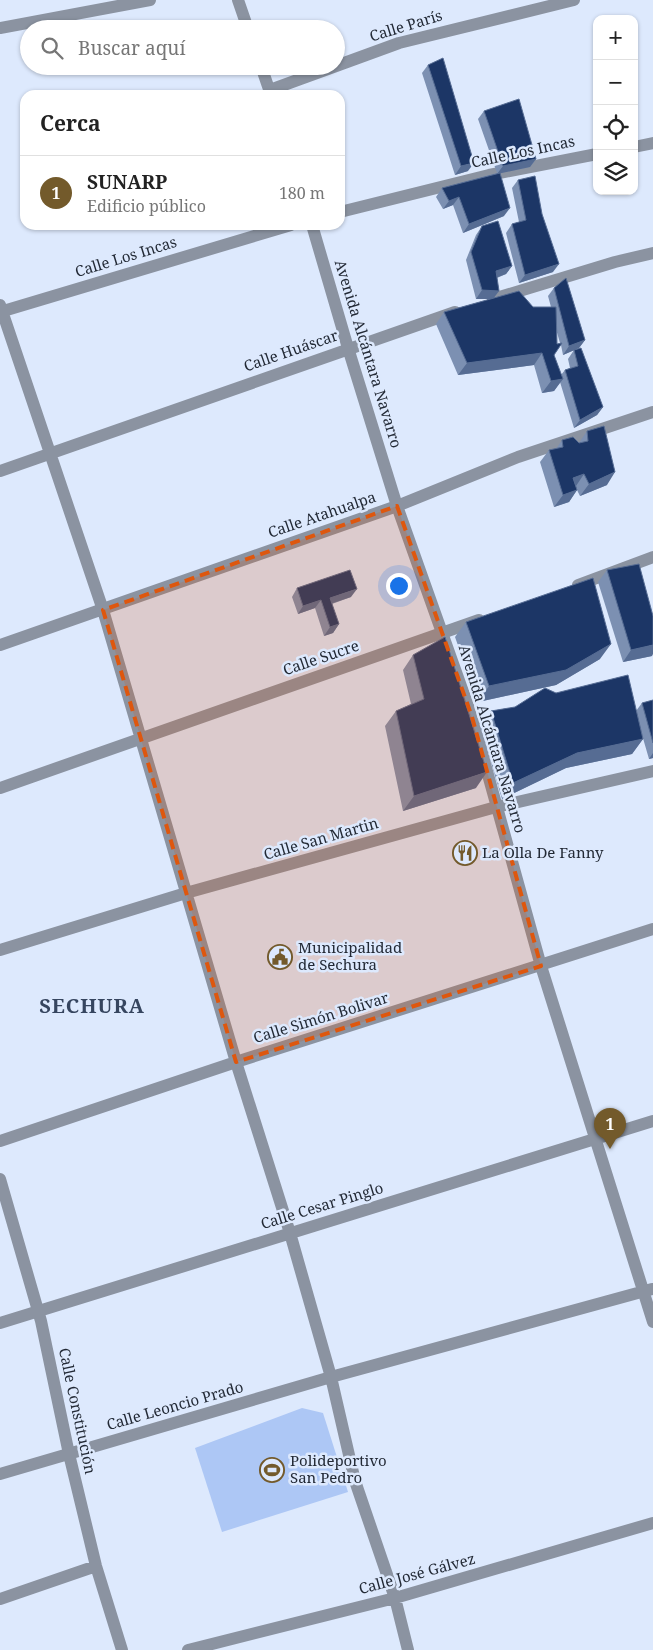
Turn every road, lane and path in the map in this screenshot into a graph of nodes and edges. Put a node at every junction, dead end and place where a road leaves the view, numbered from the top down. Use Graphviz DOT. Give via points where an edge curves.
graph roads {
  1 [pos="150,0"];
  2 [pos="238,0"];
  3 [pos="574,0"];
  4 [pos="43,20"];
  5 [pos="245,20"];
  6 [pos="20,24"];
  7 [pos="0,28"];
  8 [pos="345,63"];
  9 [pos="264,75"];
  10 [pos="314,75"];
  11 [pos="269,90"];
  12 [pos="277,90"];
  13 [pos="653,143"];
  14 [pos="638,145"];
  15 [pos="593,155"];
  16 [pos="345,211"];
  17 [pos="274,230"];
  18 [pos="313,230"];
  19 [pos="653,253"];
  20 [pos="484,302"];
  21 [pos="466,308"];
  22 [pos="1,310"];
  23 [pos="348,348"];
  24 [pos="653,412"];
  25 [pos="50,452"];
  26 [pos="0,471"];
  27 [pos="398,506"];
  28 [pos="653,557"];
  29 [pos="562,590"];
  30 [pos="103,610"];
  31 [pos="489,617"];
  32 [pos="443,633"];
  33 [pos="0,645"];
  34 [pos="141,738"];
  35 [pos="653,771"];
  36 [pos="0,788"];
  37 [pos="496,807"];
  38 [pos="186,894"];
  39 [pos="653,929"];
  40 [pos="0,950"];
  41 [pos="541,966"];
  42 [pos="236,1062"];
  43 [pos="653,1121"];
  44 [pos="597,1138"];
  45 [pos="0,1141"];
  46 [pos="0,1179"];
  47 [pos="290,1233"];
  48 [pos="649,1289"];
  49 [pos="38,1311"];
  50 [pos="653,1322"];
  51 [pos="0,1323"];
  52 [pos="331,1377"];
  53 [pos="69,1454"];
  54 [pos="0,1474"];
  55 [pos="653,1524"];
  56 [pos="96,1566"];
  57 [pos="395,1598"];
  58 [pos="0,1599"];
  59 [pos="122,1650"];
  60 [pos="188,1650"];
  61 [pos="408,1650"];
  1 -- 4 [label="street"];
  2 -- 5 [label="street"];
  3 -- 8 [label="street, Calle París" via="399,43"];
  6 -- 7 [label="street"];
  9 -- 11 [label="street"];
  10 -- 12 [label="street, Calle París"];
  13 -- 14 [label="street"];
  15 -- 16 [label="street, Calle Los Incas" via="489,175"];
  17 -- 22 [label="street, Calle Los Incas"];
  18 -- 23 [label="street, Avenida Alcántara Navarro"];
  19 -- 20 [label="street"];
  21 -- 23 [label="street, Calle Huáscar"];
  22 -- 25 [label="street"];
  23 -- 25 [label="street, Calle Huáscar"];
  23 -- 27 [label="street, Avenida Alcántara Navarro"];
  24 -- 27 [label="street, Calle Atahualpa" via="518,457"];
  25 -- 26 [label="street, Calle Huáscar"];
  25 -- 30 [label="street"];
  27 -- 30 [label="street, Calle Atahualpa"];
  27 -- 32 [label="street, Avenida Alcántara Navarro"];
  28 -- 29 [label="street"];
  30 -- 33 [label="street, Calle Atahualpa"];
  30 -- 34 [label="street"];
  31 -- 32 [label="street, Calle Sucre"];
  32 -- 34 [label="street, Calle Sucre"];
  32 -- 37 [label="street, Avenida Alcántara Navarro" via="472,717"];
  34 -- 36 [label="street, Calle Sucre"];
  34 -- 38 [label="street"];
  35 -- 37 [label="street, Calle San Martin"];
  37 -- 38 [label="street, Calle San Martin"];
  37 -- 41 [label="street, Avenida Alcántara Navarro"];
  38 -- 40 [label="street, Calle San Martin"];
  38 -- 42 [label="street"];
  39 -- 41 [label="street, Calle Simón Bolivar"];
  41 -- 42 [label="street, Calle Simón Bolivar"];
  41 -- 44 [label="street, Avenida Alcántara Navarro"];
  42 -- 45 [label="street, Calle Simón Bolivar"];
  42 -- 47 [label="street"];
  43 -- 44 [label="street, Calle Cesar Pinglo"];
  44 -- 47 [label="street, Calle Cesar Pinglo"];
  44 -- 48 [label="street, Avenida Alcántara Navarro"];
  46 -- 49 [label="street, Calle Constitución"];
  47 -- 49 [label="street, Calle Cesar Pinglo"];
  47 -- 52 [label="street"];
  48 -- 50 [label="street, Avenida Alcántara Navarro"];
  48 -- 52 [label="street, Calle Leoncio Prado"];
  49 -- 51 [label="street, Calle Cesar Pinglo"];
  49 -- 53 [label="street, Calle Constitución"];
  52 -- 53 [label="street, Calle Leoncio Prado"];
  52 -- 57 [label="street" via="356,1481"];
  53 -- 54 [label="street, Calle Leoncio Prado"];
  53 -- 56 [label="street, Calle Constitución"];
  55 -- 57 [label="street, Calle José Gálvez"];
  56 -- 58 [label="street"];
  56 -- 59 [label="street, Calle Constitución"];
  57 -- 60 [label="street, Calle José Gálvez"];
  57 -- 61 [label="street"];
}
